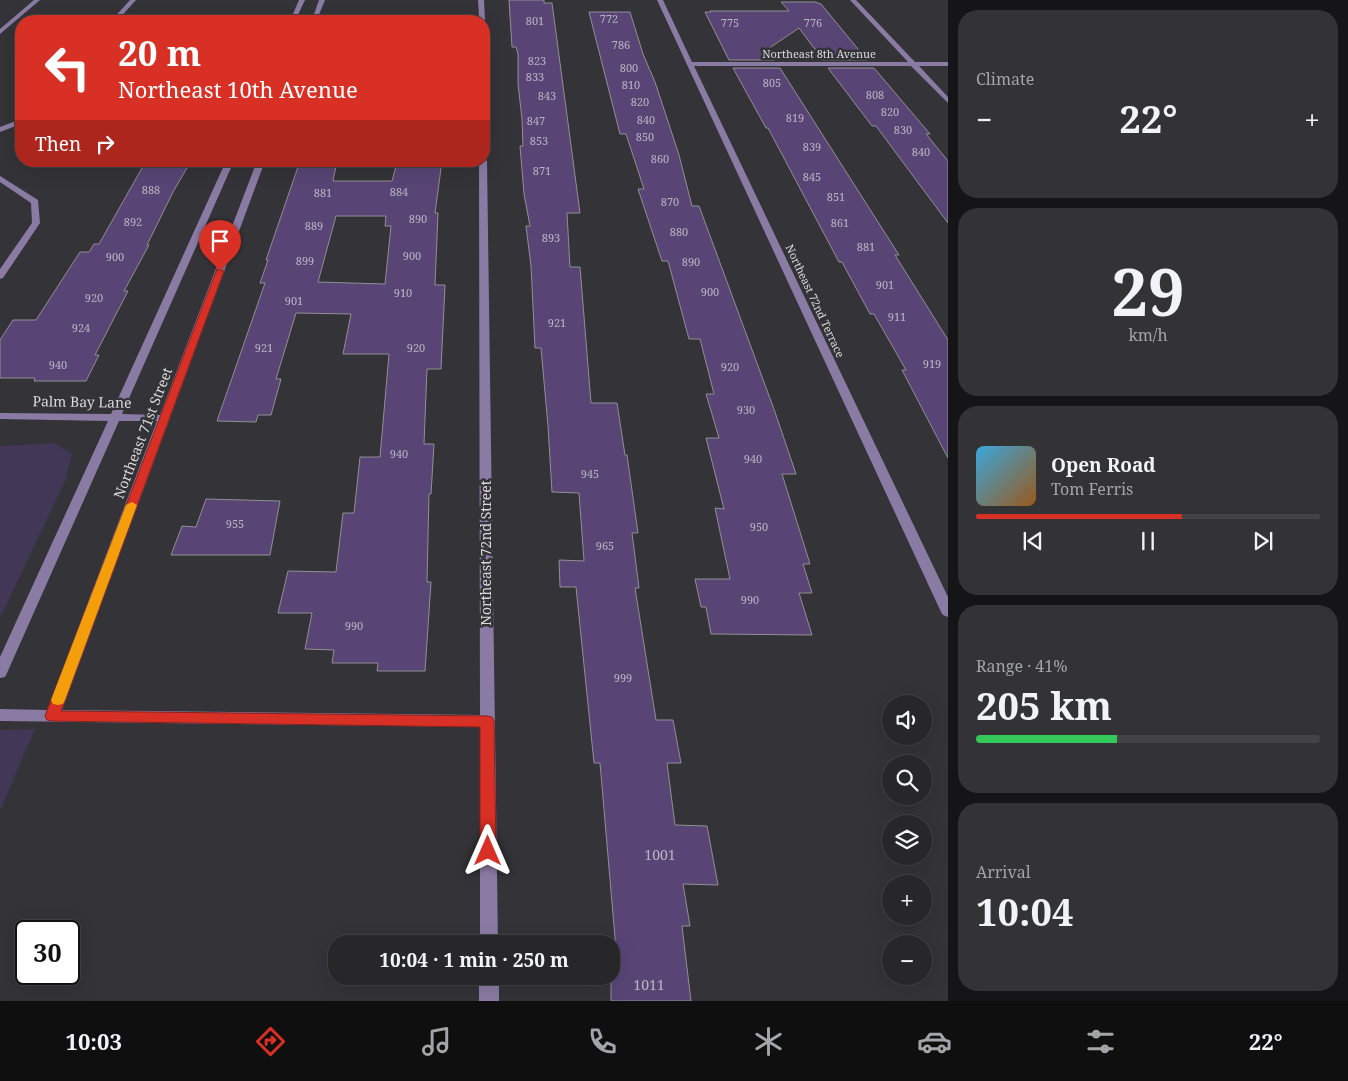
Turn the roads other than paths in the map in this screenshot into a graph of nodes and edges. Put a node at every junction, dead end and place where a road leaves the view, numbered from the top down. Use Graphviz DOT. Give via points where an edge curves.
graph roads {
  1 [pos="37,0"];
  2 [pos="133,0"];
  3 [pos="302,0"];
  4 [pos="322,0"];
  5 [pos="482,0"];
  6 [pos="660,0"];
  7 [pos="853,0"];
  8 [pos="20,15"];
  9 [pos="119,15"];
  10 [pos="295,15"];
  11 [pos="316,15"];
  12 [pos="482,15"];
  13 [pos="15,19"];
  14 [pos="0,32"];
  15 [pos="690,64"];
  16 [pos="913,64"];
  17 [pos="948,64"];
  18 [pos="948,101"];
  19 [pos="15,124"];
  20 [pos="0,130"];
  21 [pos="227,167"];
  22 [pos="259,167"];
  23 [pos="483,167"];
  24 [pos="0,178"];
  25 [pos="0,276"];
  26 [pos="0,416"];
  27 [pos="115,417"];
  28 [pos="165,418"];
  29 [pos="948,612"];
  30 [pos="0,673"];
  31 [pos="0,715"];
  32 [pos="52,716"];
  33 [pos="487,721"];
  34 [pos="489,935"];
  35 [pos="489,985"];
  36 [pos="490,1001"];
  1 -- 8 [label="street"];
  2 -- 9 [label="street"];
  3 -- 10 [label="street"];
  4 -- 11 [label="street"];
  5 -- 12 [label="street"];
  6 -- 15 [label="street, Northeast 72nd Terrace"];
  7 -- 16 [label="street"];
  13 -- 14 [label="street"];
  15 -- 16 [label="street, Northeast 8th Avenue"];
  15 -- 29 [label="street, Northeast 72nd Terrace"];
  16 -- 17 [label="street, Northeast 8th Avenue"];
  16 -- 18 [label="street"];
  19 -- 20 [label="street"];
  21 -- 27 [label="street, Northeast 71st Street"];
  22 -- 28 [label="street, Northeast 71st Street"];
  23 -- 33 [label="street, Northeast 72nd Street"];
  24 -- 25 [label="street" via="35,202 36,224"];
  26 -- 27 [label="street, Palm Bay Lane"];
  27 -- 28 [label="street, Palm Bay Lane"];
  27 -- 30 [label="street, Northeast 71st Street"];
  28 -- 32 [label="street, Northeast 71st Street"];
  31 -- 32 [label="street"];
  32 -- 33 [label="street"];
  33 -- 34 [label="street, Northeast 72nd Street"];
  35 -- 36 [label="street"];
}
